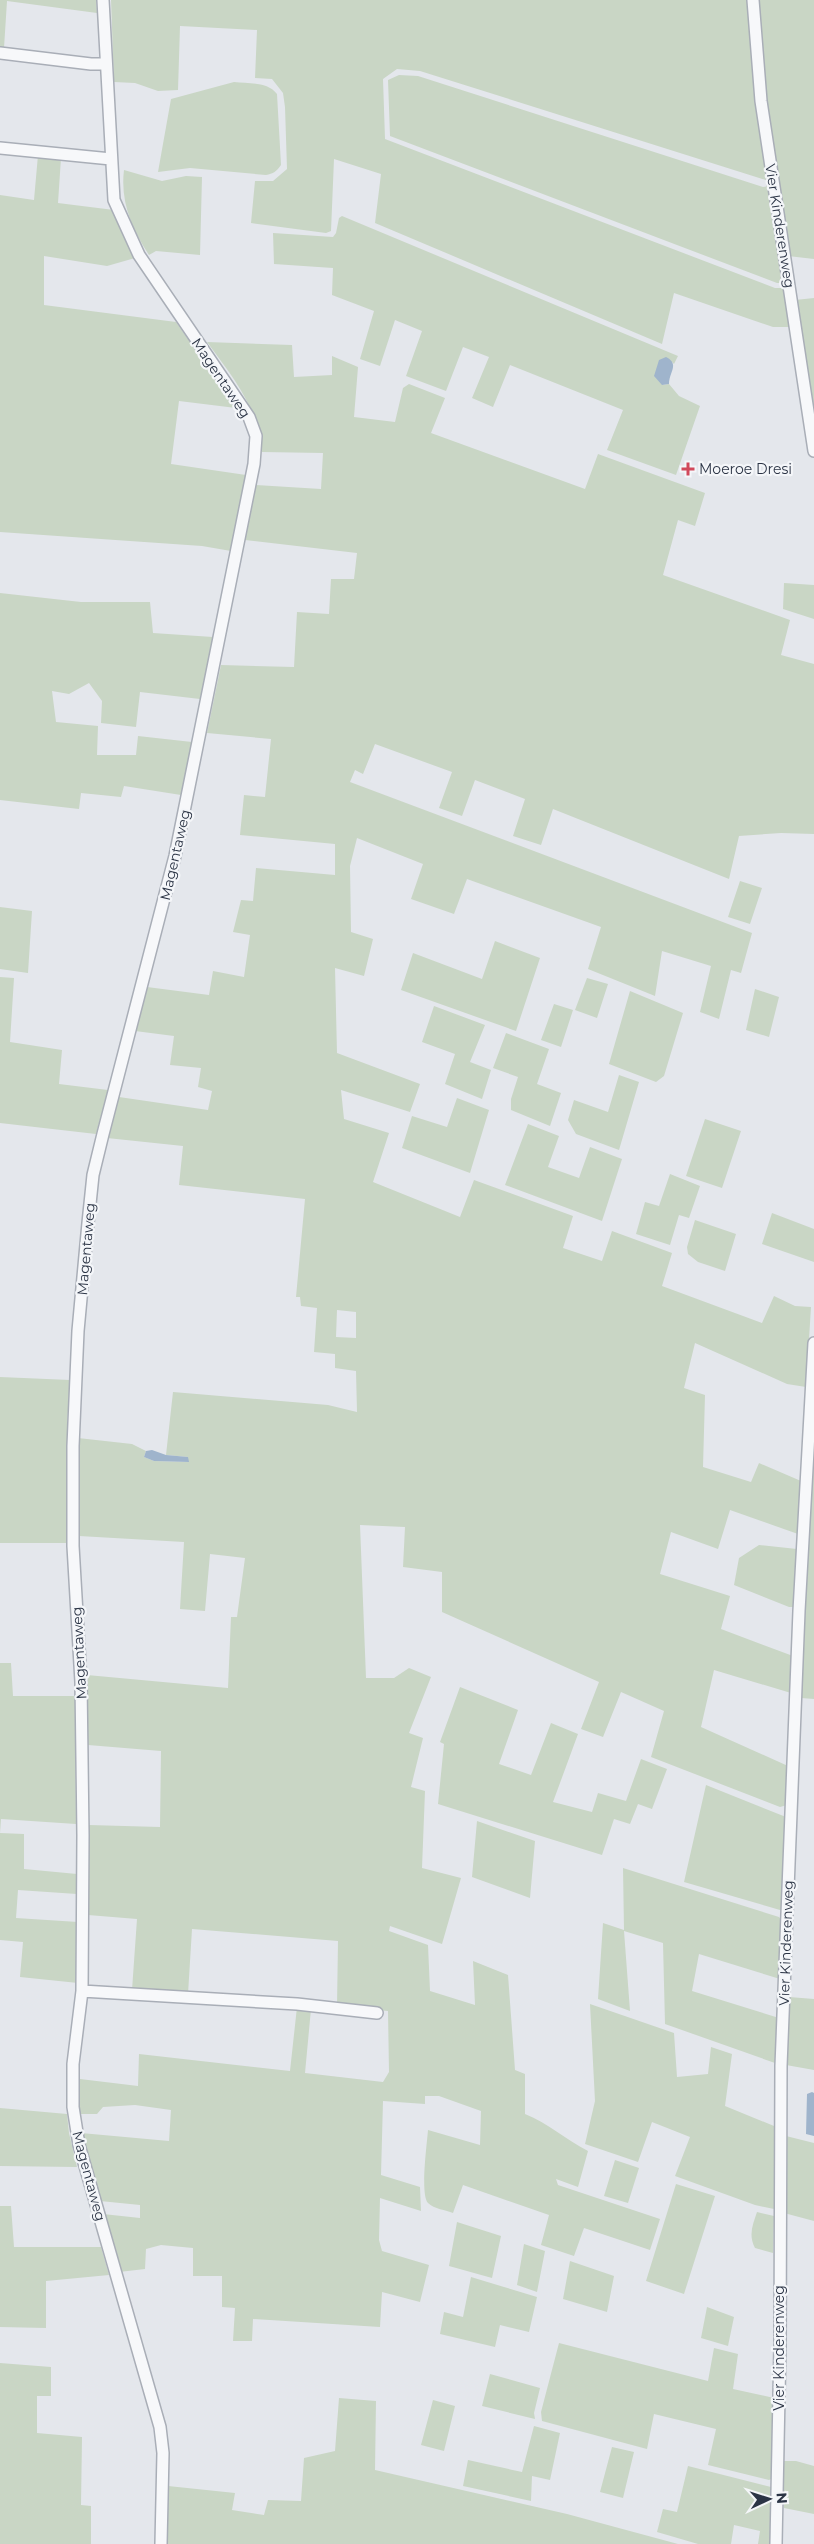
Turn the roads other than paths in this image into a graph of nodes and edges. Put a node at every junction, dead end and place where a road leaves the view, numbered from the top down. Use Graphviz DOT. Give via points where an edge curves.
graph roads {
  1 [pos="103,0"];
  2 [pos="753,0"];
  3 [pos="0,52"];
  4 [pos="106,64"];
  5 [pos="0,148"];
  6 [pos="111,159"];
  7 [pos="814,450"];
  8 [pos="814,1343"];
  9 [pos="82,1991"];
  10 [pos="377,2013"];
  11 [pos="161,2544"];
  12 [pos="776,2544"];
  1 -- 4 [label="street, Magentaweg"];
  2 -- 7 [label="street, Vier Kinderenweg" via="761,101"];
  3 -- 4 [label="street"];
  4 -- 6 [label="street, Magentaweg"];
  5 -- 6 [label="street"];
  6 -- 9 [label="street, Magentaweg" via="114,200 128,234 181,319 249,416 256,436 256,450 175,856 93,1175 78,1331 73,1446 82,1730"];
  8 -- 12 [label="street, Vier Kinderenweg" via="799,1611 781,2066"];
  9 -- 10 [label="street" via="297,2004"];
  9 -- 11 [label="street, Magentaweg" via="73,2064 76,2131 160,2427 163,2453"];
}
